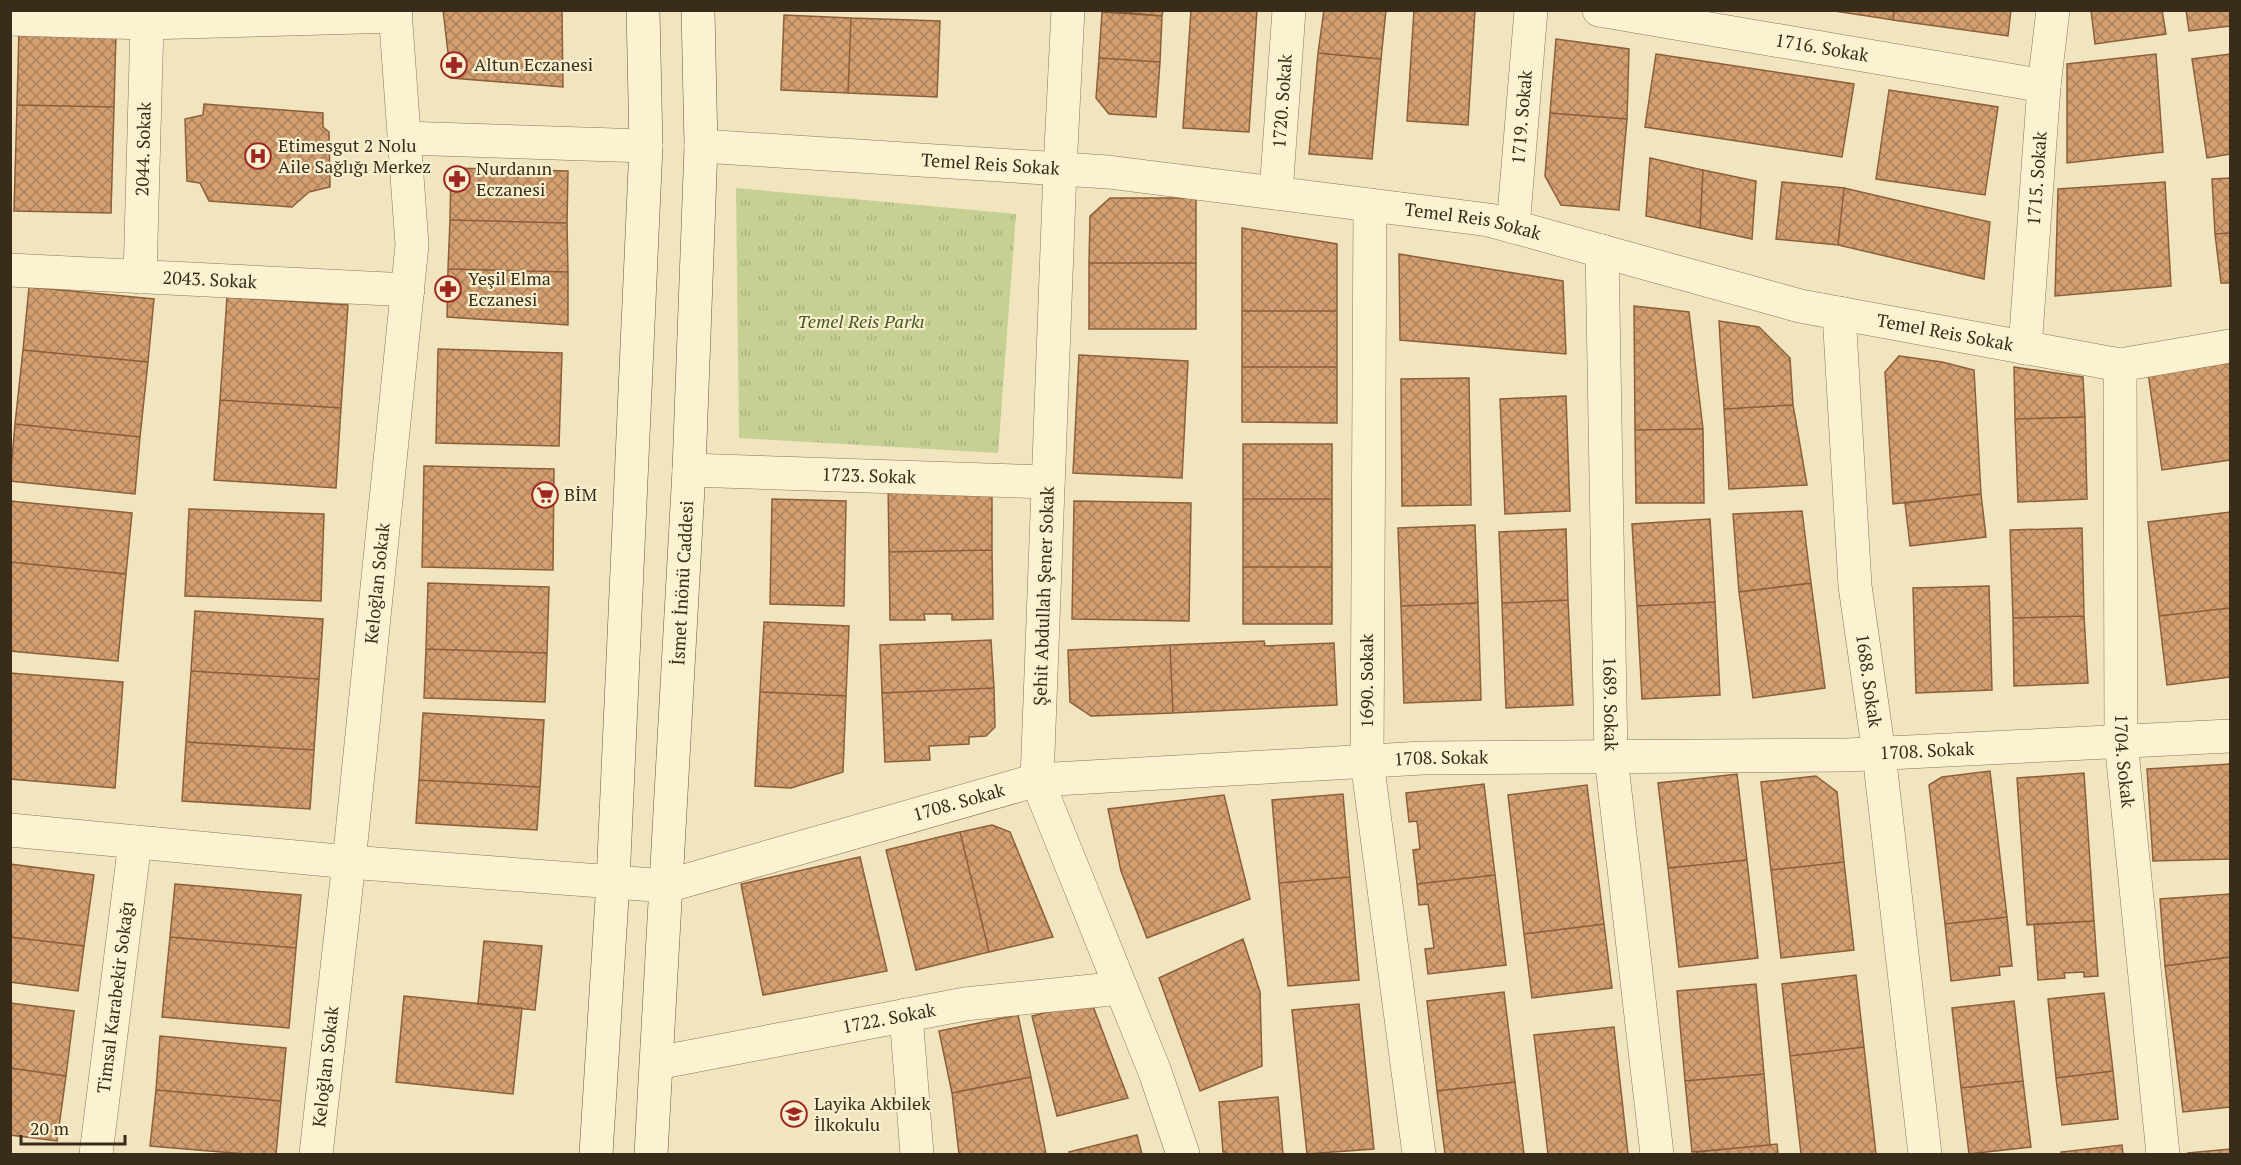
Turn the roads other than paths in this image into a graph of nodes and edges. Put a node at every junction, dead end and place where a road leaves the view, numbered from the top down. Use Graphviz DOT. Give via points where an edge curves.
graph roads {
  1 [pos="643,10"];
  2 [pos="698,10"];
  3 [pos="1068,10"];
  4 [pos="1288,10"];
  5 [pos="1531,10"];
  6 [pos="1599,10"];
  7 [pos="2053,10"];
  8 [pos="396,13"];
  9 [pos="10,19"];
  10 [pos="147,23"];
  11 [pos="2044,86"];
  12 [pos="404,138"];
  13 [pos="646,146"];
  14 [pos="701,146"];
  15 [pos="1060,169"];
  16 [pos="1276,193"];
  17 [pos="1370,205"];
  18 [pos="1513,227"];
  19 [pos="1602,251"];
  20 [pos="10,270"];
  21 [pos="140,277"];
  22 [pos="408,290"];
  23 [pos="1839,313"];
  24 [pos="2230,346"];
  25 [pos="2025,348"];
  26 [pos="2120,365"];
  27 [pos="689,470"];
  28 [pos="1048,482"];
  29 [pos="2230,736"];
  30 [pos="2121,741"];
  31 [pos="1879,754"];
  32 [pos="1611,757"];
  33 [pos="1367,761"];
  34 [pos="1037,780"];
  35 [pos="10,830"];
  36 [pos="135,842"];
  37 [pos="349,862"];
  38 [pos="613,882"];
  39 [pos="667,886"];
  40 [pos="1121,988"];
  41 [pos="906,1016"];
  42 [pos="657,1064"];
  43 [pos="96,1155"];
  44 [pos="316,1155"];
  45 [pos="596,1155"];
  46 [pos="651,1155"];
  47 [pos="916,1155"];
  48 [pos="1183,1155"];
  49 [pos="1419,1155"];
  50 [pos="1658,1155"];
  51 [pos="1925,1155"];
  52 [pos="2163,1155"];
  1 -- 13 [label="street"];
  2 -- 14 [label="street, İsmet İnönü Caddesi"];
  3 -- 15 [label="street, Şehit Abdullah Şener Sokak"];
  4 -- 16 [label="street, 1720. Sokak"];
  5 -- 18 [label="street, 1719. Sokak"];
  6 -- 11 [label="street, 1716. Sokak"];
  7 -- 11 [label="street, 1715. Sokak"];
  8 -- 10 [label="street"];
  8 -- 12 [label="street, Keloğlan Sokak"];
  9 -- 10 [label="street"];
  10 -- 21 [label="street, 2044. Sokak"];
  11 -- 25 [label="street, 1715. Sokak"];
  12 -- 13 [label="street"];
  12 -- 22 [label="street, Keloğlan Sokak" via="412,245"];
  13 -- 38 [label="street"];
  14 -- 15 [label="street, Temel Reis Sokak"];
  14 -- 27 [label="street, İsmet İnönü Caddesi"];
  15 -- 16 [label="street, Temel Reis Sokak"];
  15 -- 28 [label="street, Şehit Abdullah Şener Sokak"];
  16 -- 17 [label="street, Temel Reis Sokak"];
  17 -- 18 [label="street, Temel Reis Sokak" via="1489,220"];
  17 -- 33 [label="street, 1690. Sokak"];
  18 -- 19 [label="street, Temel Reis Sokak"];
  19 -- 23 [label="street, Temel Reis Sokak" via="1800,306"];
  19 -- 32 [label="street, 1689. Sokak"];
  20 -- 21 [label="street, 2043. Sokak"];
  21 -- 22 [label="street, 2043. Sokak"];
  22 -- 37 [label="street, Keloğlan Sokak"];
  23 -- 25 [label="street, Temel Reis Sokak"];
  23 -- 31 [label="street, 1688. Sokak" via="1855,586"];
  24 -- 26 [label="street, Temel Reis Sokak"];
  25 -- 26 [label="street, Temel Reis Sokak"];
  26 -- 30 [label="street, 1704. Sokak"];
  27 -- 28 [label="street, 1723. Sokak"];
  27 -- 39 [label="street, İsmet İnönü Caddesi"];
  28 -- 34 [label="street, Şehit Abdullah Şener Sokak"];
  29 -- 30 [label="street, 1708. Sokak"];
  30 -- 31 [label="street, 1708. Sokak"];
  30 -- 52 [label="street, 1704. Sokak"];
  31 -- 32 [label="street, 1708. Sokak"];
  31 -- 51 [label="street, 1688. Sokak"];
  32 -- 33 [label="street, 1708. Sokak"];
  32 -- 50 [label="street, 1689. Sokak"];
  33 -- 34 [label="street, 1708. Sokak"];
  33 -- 49 [label="street, 1690. Sokak"];
  34 -- 39 [label="street, 1708. Sokak"];
  34 -- 40 [label="street, Şehit Abdullah Şener Sokak"];
  35 -- 36 [label="street"];
  36 -- 37 [label="street"];
  36 -- 43 [label="street, Timsal Karabekir Sokağı"];
  37 -- 38 [label="street"];
  37 -- 44 [label="street, Keloğlan Sokak"];
  38 -- 39 [label="street"];
  38 -- 45 [label="street"];
  39 -- 42 [label="street, İsmet İnönü Caddesi"];
  40 -- 41 [label="street, 1722. Sokak" via="965,1004"];
  40 -- 48 [label="street, Şehit Abdullah Şener Sokak"];
  41 -- 42 [label="street, 1722. Sokak"];
  41 -- 47 [label="street"];
  42 -- 46 [label="street, İsmet İnönü Caddesi"];
}
